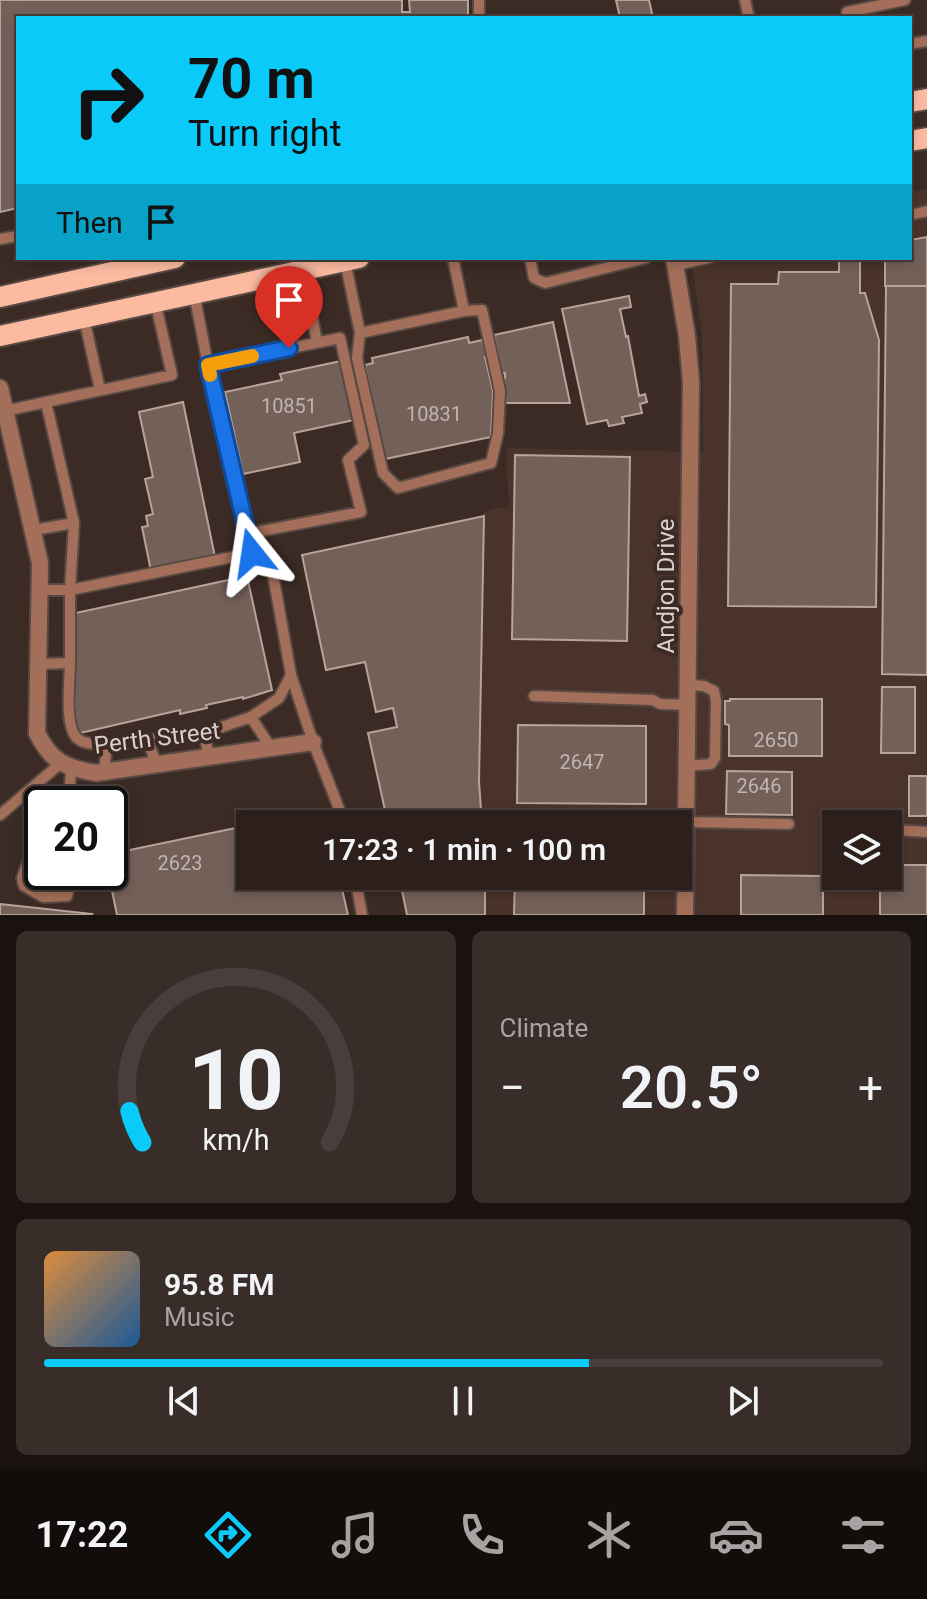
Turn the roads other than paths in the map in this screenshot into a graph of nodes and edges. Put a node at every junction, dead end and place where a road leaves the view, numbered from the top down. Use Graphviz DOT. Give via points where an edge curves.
graph roads {
  1 [pos="845,0"];
  2 [pos="905,0"];
  3 [pos="848,15"];
  4 [pos="163,260"];
  5 [pos="352,260"];
  6 [pos="453,260"];
  7 [pos="530,260"];
  8 [pos="638,260"];
  9 [pos="675,262"];
  10 [pos="303,270"];
  11 [pos="194,293"];
  12 [pos="0,297"];
  13 [pos="155,301"];
  14 [pos="464,311"];
  15 [pos="84,317"];
  16 [pos="360,333"];
  17 [pos="0,336"];
  18 [pos="317,342"];
  19 [pos="208,365"];
  20 [pos="0,388"];
  21 [pos="100,390"];
  22 [pos="46,402"];
  23 [pos="5,411"];
  24 [pos="74,523"];
  25 [pos="34,530"];
  26 [pos="246,534"];
  27 [pos="272,569"];
  28 [pos="41,590"];
  29 [pos="70,590"];
  30 [pos="70,663"];
  31 [pos="39,664"];
  32 [pos="291,675"];
  33 [pos="689,685"];
  34 [pos="534,696"];
  35 [pos="688,705"];
  36 [pos="251,717"];
  37 [pos="204,733"];
  38 [pos="148,740"];
  39 [pos="313,742"];
  40 [pos="107,745"];
  41 [pos="271,748"];
  42 [pos="209,757"];
  43 [pos="156,764"];
  44 [pos="66,766"];
  45 [pos="687,766"];
  46 [pos="104,772"];
  47 [pos="68,786"];
  48 [pos="340,810"];
  49 [pos="686,810"];
  50 [pos="0,815"];
  51 [pos="692,822"];
  52 [pos="789,824"];
  53 [pos="902,830"];
  54 [pos="927,832"];
  55 [pos="31,890"];
  56 [pos="68,890"];
  57 [pos="358,890"];
  58 [pos="684,890"];
  59 [pos="362,915"];
  60 [pos="685,915"];
  1 -- 3 [label="lane"];
  2 -- 3 [label="lane"];
  4 -- 12 [label="main road"];
  5 -- 10 [label="main road"];
  5 -- 16 [label="lane"];
  6 -- 14 [label="lane"];
  7 -- 8 [label="lane" via="534,278 545,283"];
  9 -- 33 [label="street, Andjon Drive" via="691,382"];
  10 -- 11 [label="main road"];
  10 -- 18 [label="lane"];
  11 -- 13 [label="main road"];
  11 -- 19 [label="lane"];
  13 -- 15 [label="main road"];
  13 -- 21 [label="lane" via="172,375"];
  14 -- 16 [label="lane"];
  14 -- 16 [label="lane" via="482,310 500,391 491,463 398,488 383,473 357,358"];
  15 -- 17 [label="main road"];
  15 -- 21 [label="lane"];
  18 -- 19 [label="lane"];
  18 -- 26 [label="lane" via="340,338 364,445 348,460 361,512"];
  19 -- 26 [label="lane"];
  20 -- 23 [label="street, Perth Street"];
  21 -- 22 [label="lane"];
  22 -- 23 [label="lane"];
  22 -- 24 [label="lane"];
  23 -- 25 [label="street, Perth Street"];
  24 -- 25 [label="lane"];
  24 -- 29 [label="lane"];
  25 -- 28 [label="street, Perth Street"];
  26 -- 29 [label="lane" via="252,553"];
  27 -- 32 [label="lane"];
  28 -- 29 [label="lane"];
  28 -- 31 [label="street, Perth Street"];
  29 -- 30 [label="lane"];
  30 -- 31 [label="lane"];
  30 -- 40 [label="lane" via="72,730 88,744"];
  31 -- 44 [label="street, Perth Street" via="37,733 46,751"];
  32 -- 36 [label="lane" via="279,698"];
  32 -- 39 [label="lane"];
  33 -- 35 [label="street, Andjon Drive"];
  33 -- 45 [label="lane" via="714,691 715,758 711,764"];
  34 -- 35 [label="lane"];
  35 -- 45 [label="street, Andjon Drive"];
  36 -- 37 [label="lane"];
  36 -- 41 [label="lane"];
  37 -- 38 [label="lane"];
  37 -- 42 [label="lane"];
  38 -- 40 [label="lane"];
  38 -- 43 [label="lane"];
  39 -- 41 [label="street, Perth Street"];
  39 -- 48 [label="lane"];
  40 -- 46 [label="lane"];
  41 -- 42 [label="street, Perth Street"];
  42 -- 43 [label="street, Perth Street"];
  43 -- 46 [label="street, Perth Street"];
  44 -- 46 [label="street, Perth Street"];
  44 -- 47 [label="lane"];
  44 -- 50 [label="lane"];
  45 -- 49 [label="street, Andjon Drive"];
  51 -- 52 [label="lane"];
  53 -- 54 [label="lane"];
  55 -- 56 [label="lane" via="43,897 67,896"];
  57 -- 59 [label="lane"];
  58 -- 60 [label="street, Andjon Drive"];
}
